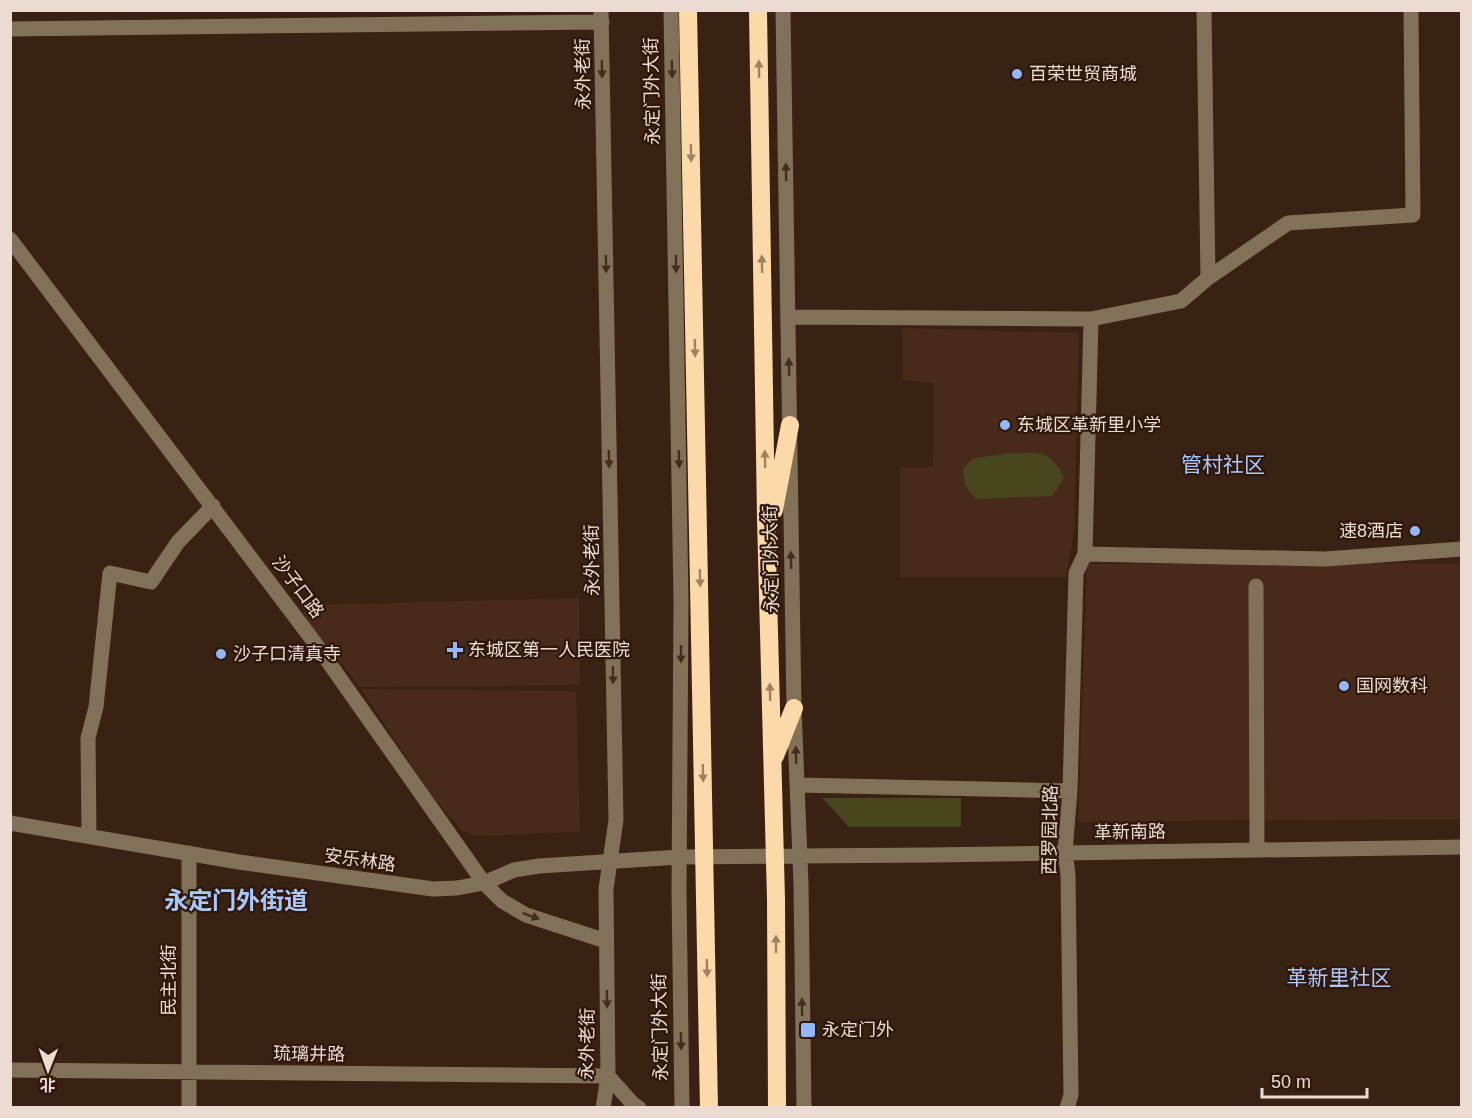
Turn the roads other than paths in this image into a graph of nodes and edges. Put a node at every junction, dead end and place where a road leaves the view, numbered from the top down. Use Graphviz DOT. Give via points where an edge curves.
graph roads {
  1 [pos="671,10"];
  2 [pos="688,10"];
  3 [pos="758,10"];
  4 [pos="783,10"];
  5 [pos="1204,10"];
  6 [pos="1411,10"];
  7 [pos="601,16"];
  8 [pos="10,28"];
  9 [pos="10,239"];
  10 [pos="1208,278"];
  11 [pos="788,316"];
  12 [pos="1091,319"];
  13 [pos="790,425"];
  14 [pos="213,506"];
  15 [pos="767,545"];
  16 [pos="1461,549"];
  17 [pos="1085,554"];
  18 [pos="1256,586"];
  19 [pos="794,708"];
  20 [pos="772,763"];
  21 [pos="797,785"];
  22 [pos="1070,790"];
  23 [pos="10,823"];
  24 [pos="89,835"];
  25 [pos="1461,847"];
  26 [pos="1257,850"];
  27 [pos="1065,852"];
  28 [pos="189,853"];
  29 [pos="705,856"];
  30 [pos="775,856"];
  31 [pos="800,856"];
  32 [pos="680,857"];
  33 [pos="611,861"];
  34 [pos="484,883"];
  35 [pos="606,941"];
  36 [pos="10,1070"];
  37 [pos="189,1072"];
  38 [pos="608,1076"];
  39 [pos="189,1107"];
  40 [pos="603,1107"];
  41 [pos="639,1107"];
  42 [pos="682,1107"];
  43 [pos="709,1107"];
  44 [pos="777,1107"];
  45 [pos="804,1107"];
  46 [pos="1067,1107"];
  1 -- 32 [label="street, 永定门外大街, one-way" via="681,610"];
  2 -- 29 [label="highway, one-way"];
  15 -- 3 [label="highway, 永定门外大街, one-way"];
  11 -- 4 [label="street, 永定门外大街, one-way"];
  5 -- 10 [label="street"];
  6 -- 10 [label="street" via="1413,215 1288,223"];
  7 -- 8 [label="street"];
  7 -- 33 [label="street, 永外老街, one-way" via="616,820"];
  9 -- 14 [label="street, 沙子口路"];
  10 -- 12 [label="street" via="1181,301"];
  11 -- 12 [label="street"];
  13 -- 11 [label="street, 永定门外大街, one-way"];
  12 -- 17 [label="street, 西罗园北路"];
  13 -- 15 [label="highway"];
  19 -- 13 [label="street, 永定门外大街, one-way"];
  14 -- 24 [label="street" via="178,542 151,582 110,573 96,707 88,738"];
  14 -- 34 [label="street, 沙子口路"];
  20 -- 15 [label="highway, 永定门外大街, one-way"];
  16 -- 17 [label="street" via="1325,559"];
  17 -- 22 [label="street, 西罗园北路" via="1076,573"];
  18 -- 26 [label="street"];
  19 -- 20 [label="highway"];
  21 -- 19 [label="street, 永定门外大街, one-way"];
  20 -- 30 [label="highway, 永定门外大街"];
  21 -- 22 [label="street"];
  21 -- 31 [label="street, 永定门外大街"];
  22 -- 27 [label="street, 西罗园北路"];
  23 -- 24 [label="street, 安乐林路"];
  24 -- 28 [label="street, 安乐林路"];
  25 -- 26 [label="street, 革新南路"];
  26 -- 27 [label="street, 革新南路"];
  27 -- 31 [label="street, 革新南路"];
  27 -- 46 [label="street, 西罗园北路" via="1071,1095"];
  28 -- 34 [label="street, 安乐林路" via="433,890"];
  28 -- 37 [label="street, 民主北街"];
  29 -- 30 [label="street, 安乐林路"];
  29 -- 32 [label="street, 安乐林路"];
  29 -- 43 [label="highway, one-way"];
  30 -- 31 [label="street, 革新南路"];
  44 -- 30 [label="highway, 永定门外大街, one-way"];
  45 -- 31 [label="street, 永定门外大街, one-way"];
  32 -- 33 [label="street, 安乐林路"];
  32 -- 42 [label="street, 永定门外大街, one-way"];
  33 -- 34 [label="street, 安乐林路" via="514,870"];
  33 -- 35 [label="street, 永外老街" via="606,889"];
  34 -- 35 [label="street, 沙子口路, one-way" via="502,901 526,915"];
  35 -- 38 [label="street, 永外老街, one-way"];
  36 -- 37 [label="street, 琉璃井路"];
  37 -- 38 [label="street, 琉璃井路"];
  37 -- 39 [label="street, 民主北街"];
  38 -- 40 [label="street, 永外老街"];
  38 -- 41 [label="street"];
}
